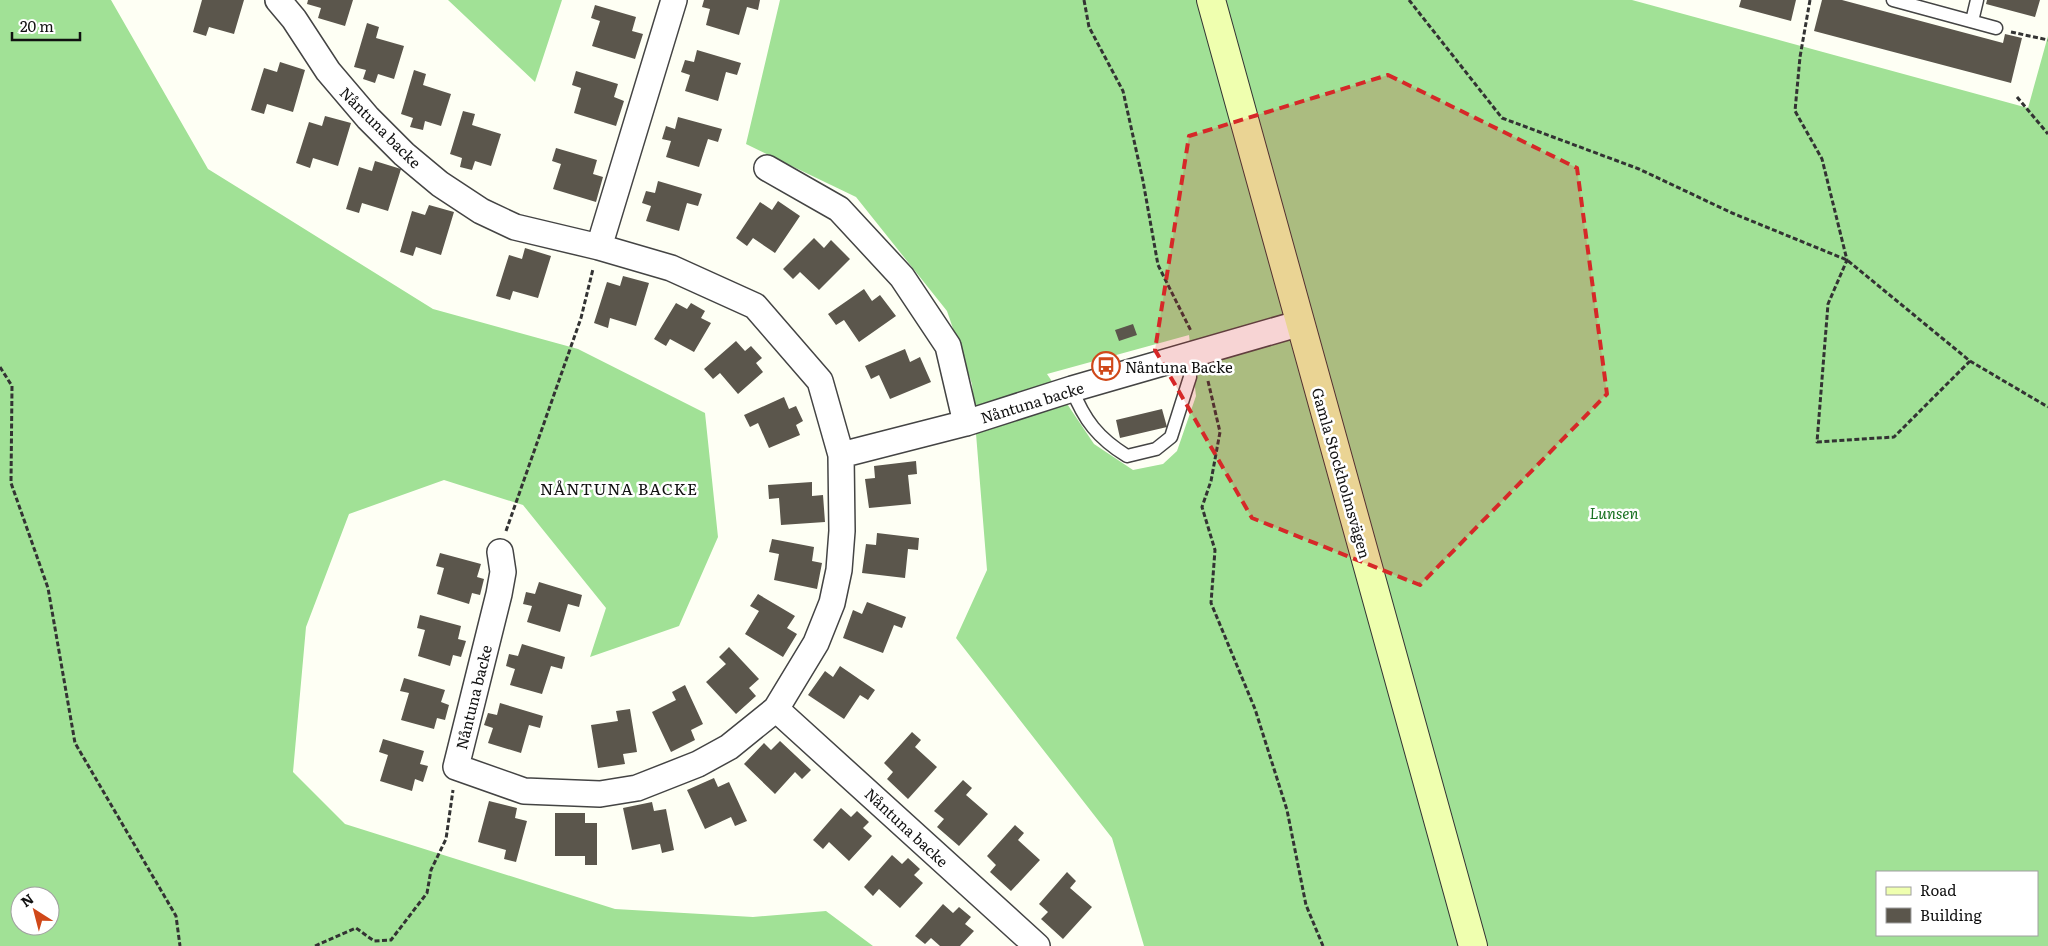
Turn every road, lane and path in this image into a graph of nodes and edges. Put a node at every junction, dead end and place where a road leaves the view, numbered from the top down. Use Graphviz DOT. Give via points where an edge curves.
graph roads {
  1 [pos="278,0"];
  2 [pos="674,0"];
  3 [pos="1084,0"];
  4 [pos="1211,0"];
  5 [pos="1409,0"];
  6 [pos="1810,0"];
  7 [pos="1893,0"];
  8 [pos="1977,0"];
  9 [pos="1972,21"];
  10 [pos="1996,28"];
  11 [pos="2048,40"];
  12 [pos="2017,96"];
  13 [pos="2048,134"];
  14 [pos="767,168"];
  15 [pos="599,247"];
  16 [pos="1847,260"];
  17 [pos="1301,324"];
  18 [pos="1196,355"];
  19 [pos="1970,361"];
  20 [pos="0,367"];
  21 [pos="1072,389"];
  22 [pos="2048,407"];
  23 [pos="966,422"];
  24 [pos="841,454"];
  25 [pos="500,552"];
  26 [pos="776,709"];
  27 [pos="456,767"];
  28 [pos="180,946"];
  29 [pos="315,946"];
  30 [pos="1036,946"];
  31 [pos="1323,946"];
  32 [pos="1473,946"];
  1 -- 15 [label="street, Nåntuna backe" via="294,18 328,71 368,118 440,184 481,211 515,227"];
  2 -- 15 [label="street"];
  3 -- 18 [label="path" via="1089,27 1122,91 1143,180 1158,265"];
  4 -- 17 [label="main road, Gamla Stockholmsvägen"];
  5 -- 16 [label="path" via="1502,118 1640,169 1732,213"];
  6 -- 16 [label="path" via="1795,111 1822,159"];
  7 -- 9 [label="lane"];
  8 -- 9 [label="lane"];
  9 -- 10 [label="lane"];
  10 -- 11 [label="path"];
  12 -- 13 [label="path"];
  14 -- 23 [label="street, Nåntuna backe" via="839,209 902,277 948,346"];
  15 -- 24 [label="street, Nåntuna backe" via="671,268 755,306 820,381"];
  15 -- 25 [label="path" via="581,318"];
  16 -- 19 [label="path"];
  16 -- 19 [label="path" via="1828,304 1818,442 1894,436"];
  17 -- 18 [label="street, Nåntuna backe"];
  17 -- 32 [label="main road, Gamla Stockholmsvägen"];
  18 -- 21 [label="street, Nåntuna backe"];
  18 -- 21 [label="lane" via="1171,437 1148,452 1127,456 1107,444 1079,408"];
  18 -- 31 [label="path" via="1220,432 1211,481 1202,507 1215,550 1211,603 1255,709 1287,810 1306,905"];
  19 -- 22 [label="path"];
  20 -- 28 [label="path" via="12,386 11,483 48,588 75,743 176,916"];
  21 -- 23 [label="street, Nåntuna backe"];
  23 -- 24 [label="street, Nåntuna backe"];
  24 -- 26 [label="street, Nåntuna backe" via="842,531 832,603 816,644"];
  25 -- 27 [label="street, Nåntuna backe" via="503,572 500,594"];
  26 -- 27 [label="street, Nåntuna backe" via="729,747 698,764 637,788 600,794 524,792"];
  26 -- 30 [label="street, Nåntuna backe"];
  27 -- 29 [label="path" via="446,839 431,870 427,893 410,916 391,940 374,942 356,928"];
}
